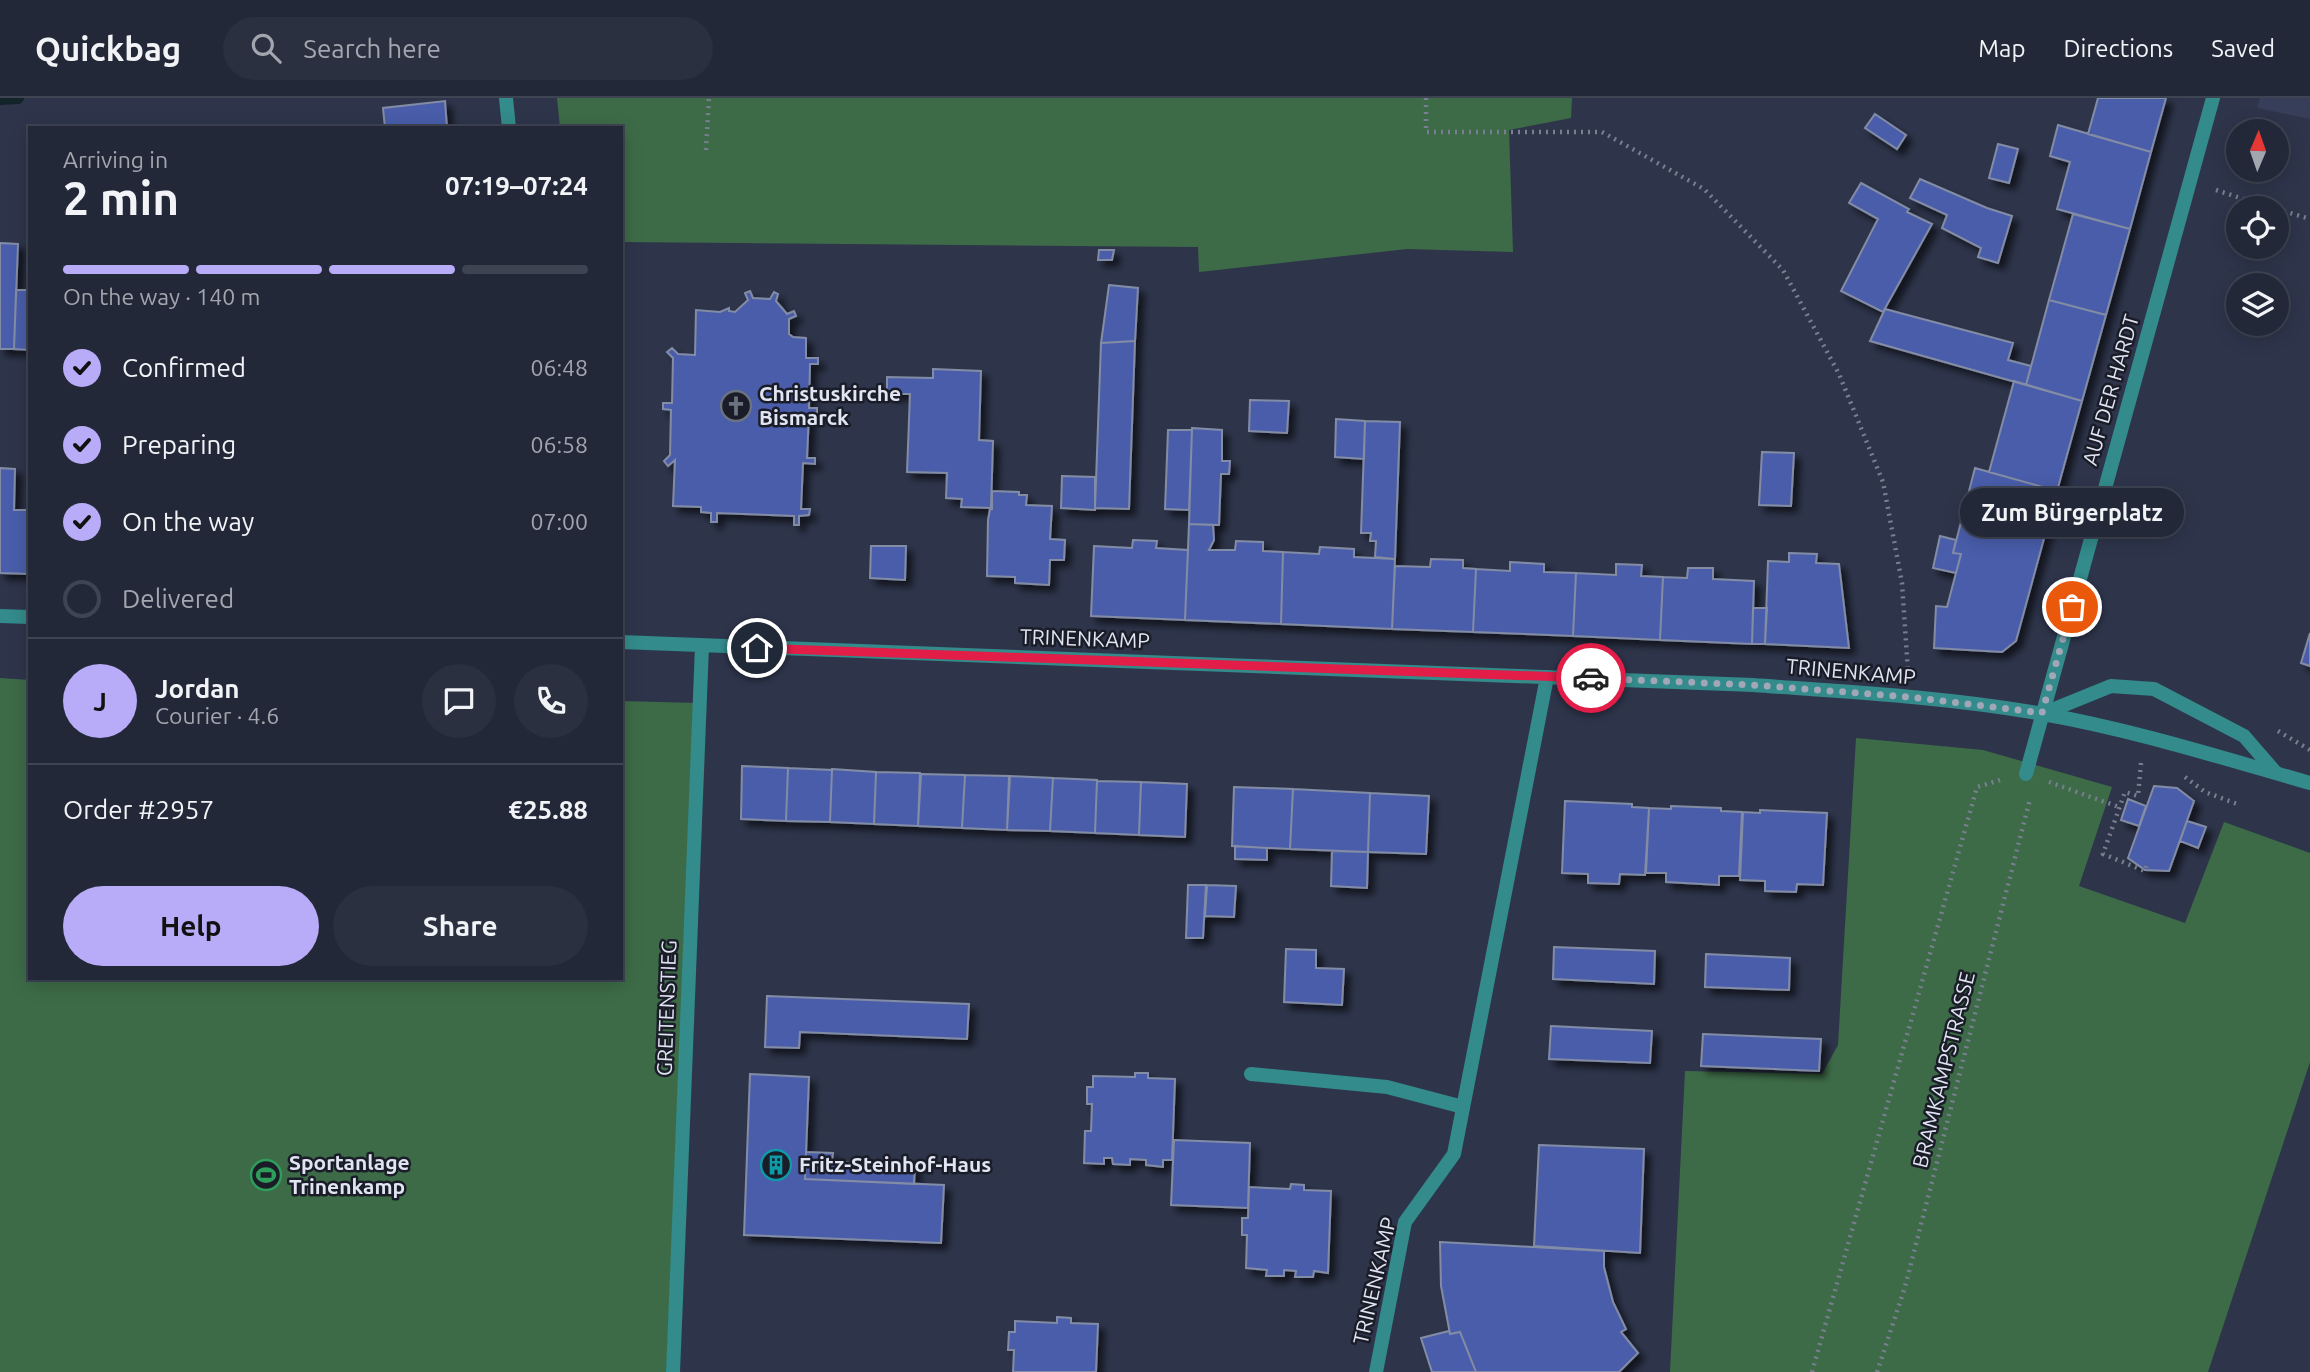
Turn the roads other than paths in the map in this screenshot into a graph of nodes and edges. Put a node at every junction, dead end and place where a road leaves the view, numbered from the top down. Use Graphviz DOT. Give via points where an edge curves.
graph roads {
  1 [pos="506,98"];
  2 [pos="2213,98"];
  3 [pos="509,126"];
  4 [pos="0,616"];
  5 [pos="28,617"];
  6 [pos="623,642"];
  7 [pos="702,646"];
  8 [pos="1547,677"];
  9 [pos="2042,713"];
  10 [pos="2276,773"];
  11 [pos="2026,774"];
  12 [pos="2310,783"];
  13 [pos="1251,1074"];
  14 [pos="1463,1107"];
  15 [pos="673,1372"];
  16 [pos="1376,1372"];
  1 -- 3 [label="street"];
  2 -- 9 [label="street, AUF DER HARDT"];
  4 -- 5 [label="street"];
  6 -- 7 [label="street, TRINENKAMP"];
  7 -- 8 [label="street, TRINENKAMP"];
  7 -- 15 [label="street, GREITENSTIEG"];
  8 -- 9 [label="street, TRINENKAMP" via="1753,685"];
  8 -- 14 [label="street, TRINENKAMP"];
  9 -- 10 [label="street, TRINENKAMP" via="2143,735"];
  9 -- 10 [label="street" via="2111,687 2154,689 2244,736"];
  9 -- 11 [label="street, AUF DER HARDT"];
  10 -- 12 [label="street, TRINENKAMP"];
  13 -- 14 [label="street" via="1387,1087"];
  14 -- 16 [label="street, TRINENKAMP" via="1454,1154 1405,1222"];
}
